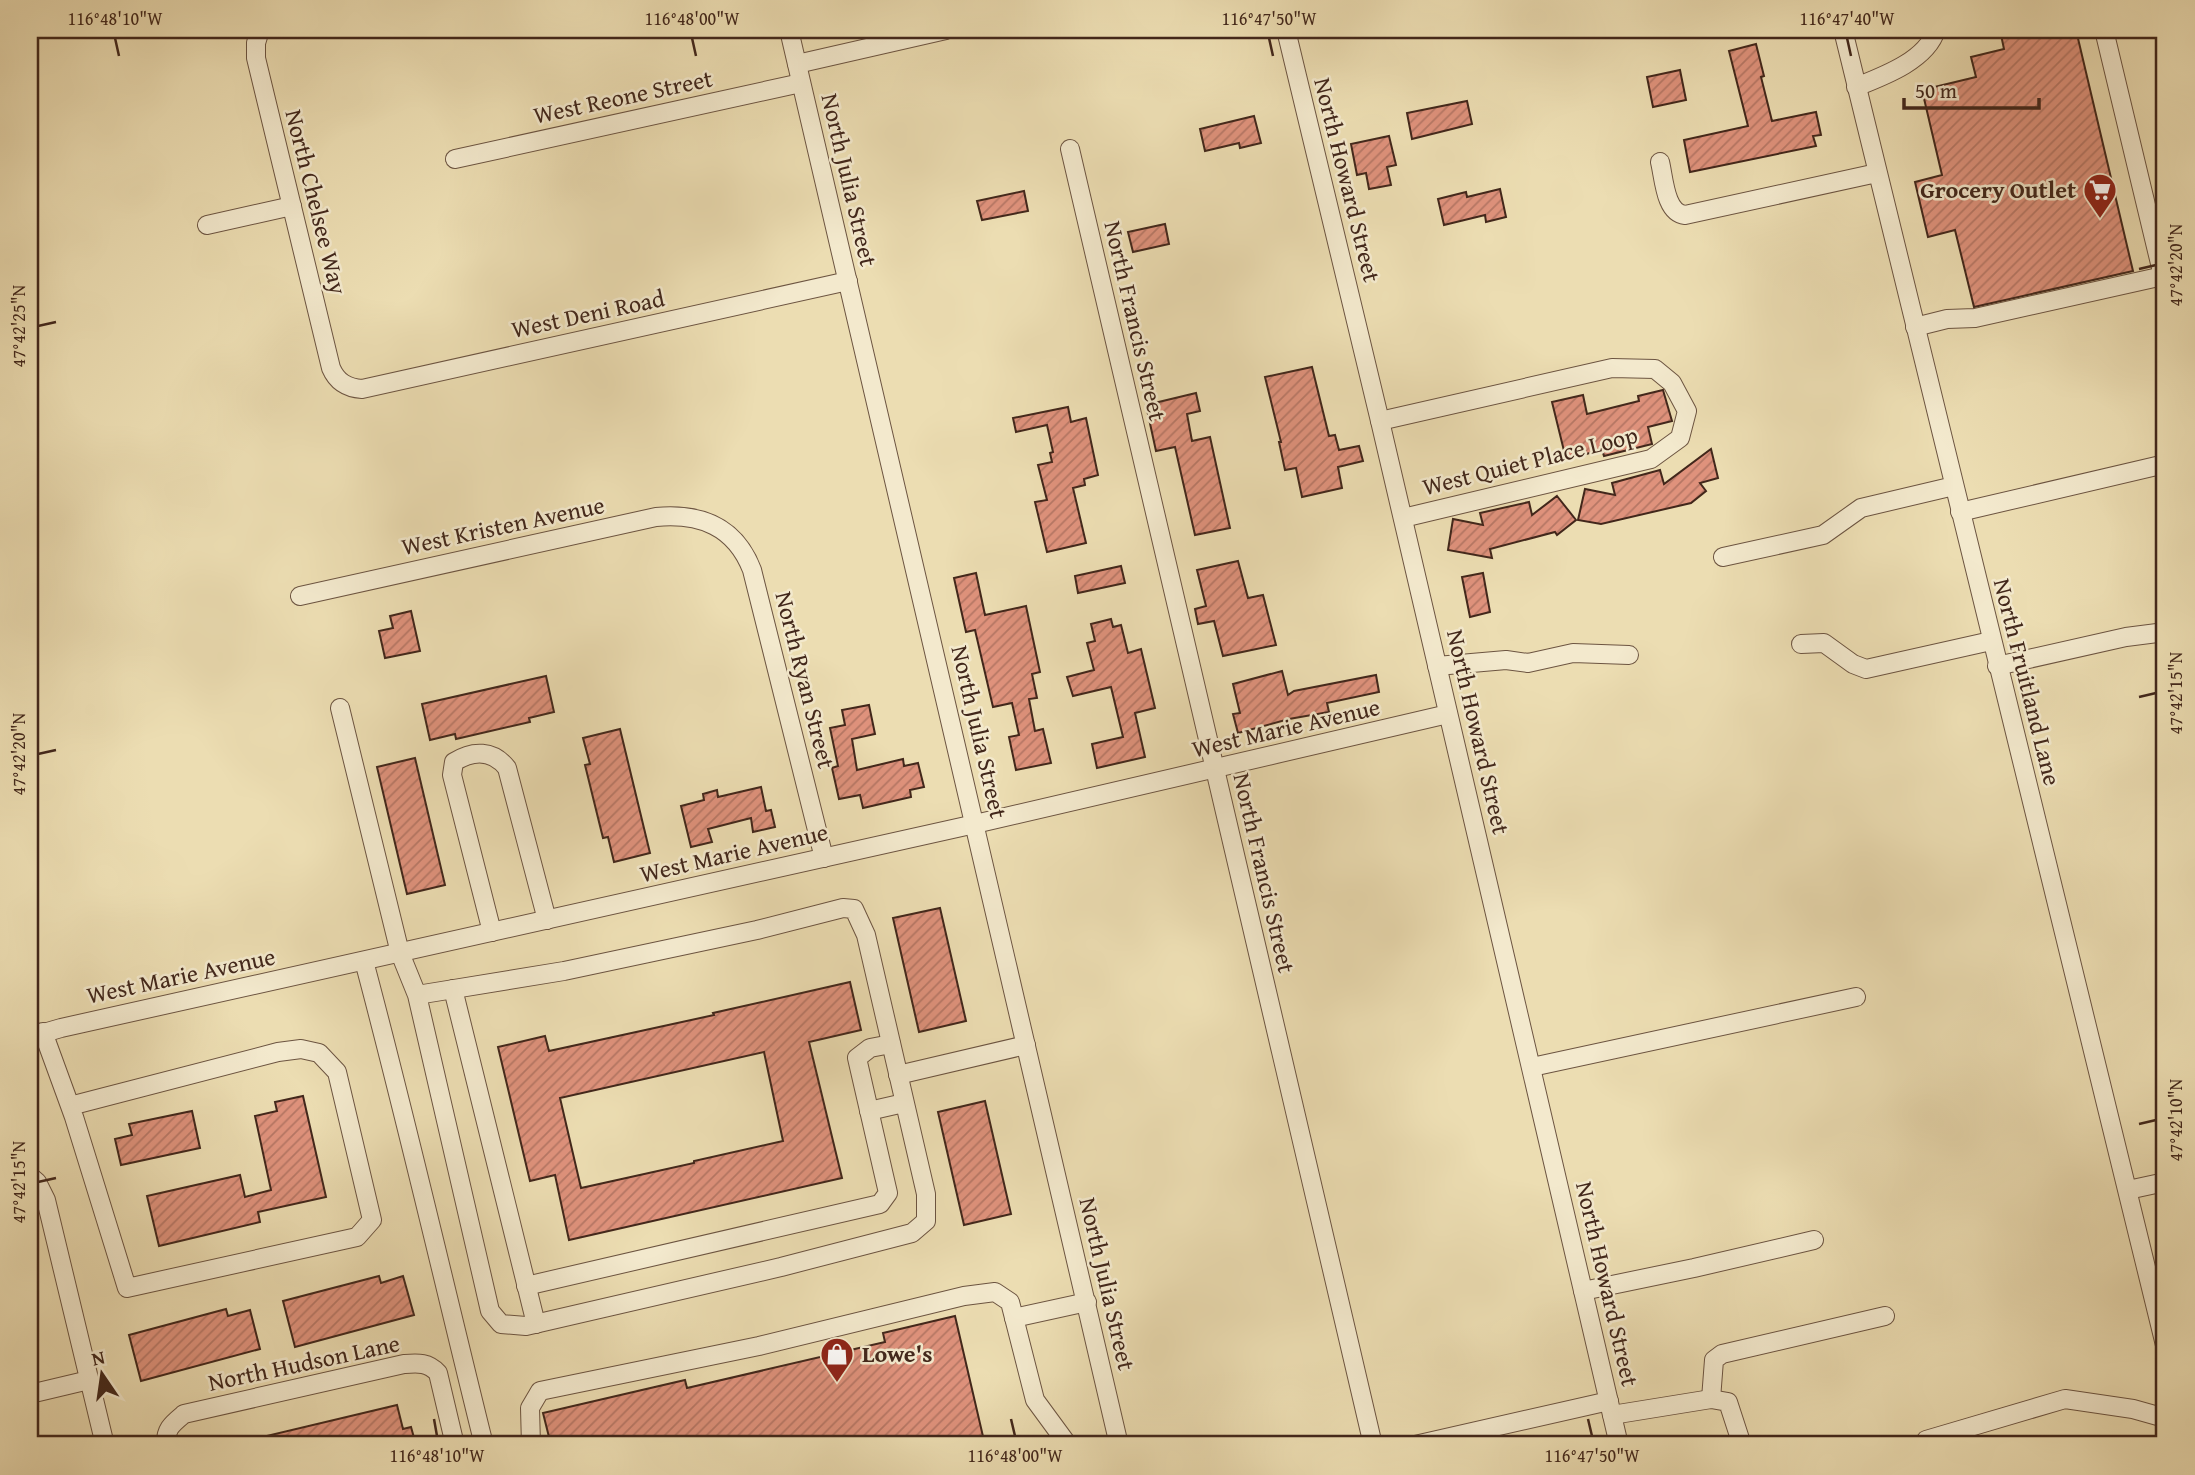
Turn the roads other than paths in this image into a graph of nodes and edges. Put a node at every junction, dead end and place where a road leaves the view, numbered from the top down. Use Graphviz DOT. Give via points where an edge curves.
graph roads {
  1 [pos="789,30"];
  2 [pos="946,30"];
  3 [pos="1286,30"];
  4 [pos="1843,30"];
  5 [pos="1936,30"];
  6 [pos="2104,30"];
  7 [pos="259,31"];
  8 [pos="797,64"];
  9 [pos="802,83"];
  10 [pos="1856,87"];
  11 [pos="1070,149"];
  12 [pos="455,159"];
  13 [pos="1660,162"];
  14 [pos="1877,173"];
  15 [pos="292,206"];
  16 [pos="207,225"];
  17 [pos="848,281"];
  18 [pos="1915,327"];
  19 [pos="340,382"];
  20 [pos="1380,421"];
  21 [pos="2165,464"];
  22 [pos="1954,486"];
  23 [pos="1960,512"];
  24 [pos="1403,518"];
  25 [pos="717,527"];
  26 [pos="1723,557"];
  27 [pos="300,596"];
  28 [pos="2165,632"];
  29 [pos="1991,641"];
  30 [pos="1801,644"];
  31 [pos="1629,654"];
  32 [pos="1437,666"];
  33 [pos="1997,666"];
  34 [pos="341,708"];
  35 [pos="1448,714"];
  36 [pos="1215,770"];
  37 [pos="975,824"];
  38 [pos="824,858"];
  39 [pos="547,920"];
  40 [pos="492,932"];
  41 [pos="400,953"];
  42 [pos="364,961"];
  43 [pos="453,989"];
  44 [pos="417,995"];
  45 [pos="1856,997"];
  46 [pos="36,1035"];
  47 [pos="891,1044"];
  48 [pos="1026,1045"];
  49 [pos="1532,1067"];
  50 [pos="898,1075"];
  51 [pos="904,1103"];
  52 [pos="70,1106"];
  53 [pos="869,1111"];
  54 [pos="30,1176"];
  55 [pos="2165,1182"];
  56 [pos="2128,1190"];
  57 [pos="1814,1240"];
  58 [pos="526,1286"];
  59 [pos="1583,1291"];
  60 [pos="1087,1302"];
  61 [pos="1885,1316"];
  62 [pos="1014,1318"];
  63 [pos="536,1324"];
  64 [pos="2165,1345"];
  65 [pos="89,1380"];
  66 [pos="30,1394"];
  67 [pos="1711,1399"];
  68 [pos="1610,1408"];
  69 [pos="2165,1418"];
  70 [pos="1926,1440"];
  71 [pos="104,1445"];
  72 [pos="166,1445"];
  73 [pos="455,1445"];
  74 [pos="484,1445"];
  75 [pos="531,1445"];
  76 [pos="1068,1445"];
  77 [pos="1119,1445"];
  78 [pos="1373,1445"];
  79 [pos="1415,1445"];
  80 [pos="1619,1445"];
  81 [pos="1742,1445"];
  1 -- 8 [label="street, North Julia Street"];
  2 -- 8 [label="street"];
  3 -- 20 [label="street, North Howard Street"];
  4 -- 10 [label="street, North Fruitland Lane"];
  5 -- 10 [label="street" via="1928,46 1915,56"];
  6 -- 18 [label="street" via="2163,276"];
  7 -- 15 [label="street, North Chelsee Way" via="256,58"];
  8 -- 9 [label="street, North Julia Street"];
  9 -- 12 [label="street, West Reone Street"];
  9 -- 17 [label="street, North Julia Street"];
  10 -- 14 [label="street, North Fruitland Lane"];
  11 -- 36 [label="street, North Francis Street"];
  13 -- 14 [label="street" via="1670,203 1685,215"];
  14 -- 18 [label="street, North Fruitland Lane"];
  15 -- 16 [label="street"];
  15 -- 19 [label="street, North Chelsee Way" via="331,368"];
  17 -- 19 [label="street, West Deni Road" via="362,389"];
  17 -- 37 [label="street, North Julia Street"];
  18 -- 22 [label="street, North Fruitland Lane"];
  20 -- 24 [label="street, North Howard Street"];
  20 -- 24 [label="street, West Quiet Place Loop" via="1612,368 1655,369 1672,383 1687,411 1680,438 1651,459"];
  21 -- 23 [label="street"];
  22 -- 23 [label="street, North Fruitland Lane"];
  22 -- 26 [label="street" via="1861,508 1824,535"];
  23 -- 29 [label="street, North Fruitland Lane"];
  24 -- 32 [label="street, North Howard Street"];
  25 -- 27 [label="street, West Kristen Avenue" via="688,516 656,517"];
  25 -- 38 [label="street, North Ryan Street" via="740,547 752,570"];
  28 -- 33 [label="street"];
  29 -- 30 [label="street" via="1866,669 1824,643"];
  29 -- 33 [label="street, North Fruitland Lane"];
  31 -- 32 [label="street" via="1573,653 1528,663 1506,660"];
  32 -- 35 [label="street, North Howard Street"];
  33 -- 56 [label="street, North Fruitland Lane"];
  34 -- 41 [label="street"];
  35 -- 36 [label="street, West Marie Avenue"];
  35 -- 49 [label="street, North Howard Street"];
  36 -- 37 [label="street, West Marie Avenue"];
  36 -- 78 [label="street, North Francis Street"];
  37 -- 38 [label="street, West Marie Avenue"];
  37 -- 48 [label="street, North Julia Street"];
  38 -- 39 [label="street, West Marie Avenue"];
  39 -- 40 [label="street, West Marie Avenue"];
  39 -- 40 [label="street" via="507,768 495,756 481,753 454,762 452,775"];
  40 -- 41 [label="street, West Marie Avenue"];
  41 -- 42 [label="street, West Marie Avenue"];
  41 -- 44 [label="street"];
  42 -- 46 [label="street, West Marie Avenue"];
  42 -- 74 [label="street"];
  43 -- 44 [label="street"];
  43 -- 47 [label="street" via="564,971 854,909 866,935"];
  43 -- 58 [label="street"];
  44 -- 63 [label="street" via="490,1311 501,1324"];
  45 -- 49 [label="street"];
  46 -- 52 [label="street"];
  47 -- 50 [label="street"];
  47 -- 53 [label="street" via="870,1048 857,1058"];
  48 -- 50 [label="street"];
  48 -- 60 [label="street, North Julia Street"];
  49 -- 59 [label="street, North Howard Street"];
  50 -- 51 [label="street"];
  51 -- 53 [label="street"];
  51 -- 63 [label="street" via="926,1194 926,1221 912,1233"];
  52 -- 52 [label="street" via="127,1288 357,1237 372,1220 337,1072 320,1053 301,1049 278,1052"];
  53 -- 58 [label="street" via="888,1193 880,1204"];
  54 -- 65 [label="street" via="46,1200"];
  55 -- 56 [label="street"];
  56 -- 64 [label="street, North Fruitland Lane"];
  57 -- 59 [label="street"];
  58 -- 63 [label="street"];
  59 -- 68 [label="street, North Howard Street"];
  60 -- 62 [label="street"];
  60 -- 77 [label="street, North Julia Street"];
  61 -- 67 [label="street" via="1722,1354 1714,1360"];
  62 -- 75 [label="street" via="1010,1303 995,1292 964,1296 759,1346 540,1391 530,1408"];
  62 -- 76 [label="street" via="1035,1400"];
  65 -- 66 [label="street"];
  65 -- 71 [label="street"];
  67 -- 68 [label="street"];
  67 -- 81 [label="street" via="1728,1402"];
  68 -- 79 [label="street"];
  68 -- 80 [label="street, North Howard Street"];
  69 -- 70 [label="street" via="2065,1399"];
  72 -- 73 [label="street, North Hudson Lane" via="165,1434 184,1414 420,1363 438,1373"];
}
